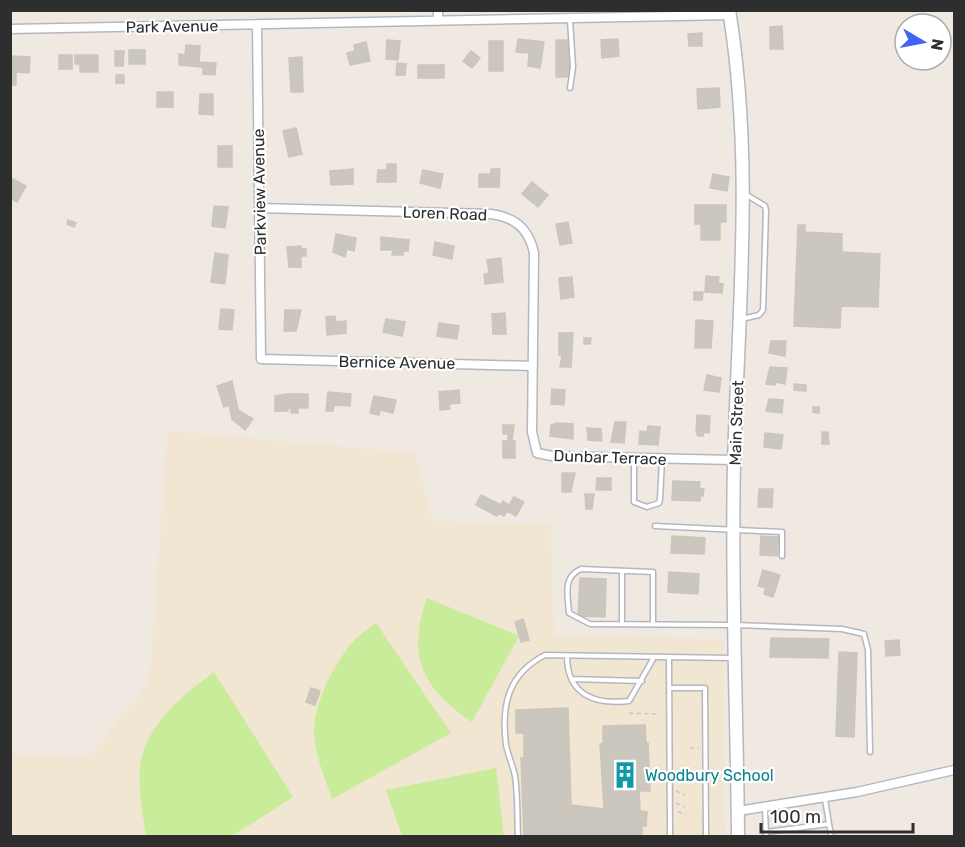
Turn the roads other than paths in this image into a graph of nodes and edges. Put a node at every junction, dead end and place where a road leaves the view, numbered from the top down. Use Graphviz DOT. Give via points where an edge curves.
graph roads {
  1 [pos="438,10"];
  2 [pos="729,13"];
  3 [pos="570,20"];
  4 [pos="438,21"];
  5 [pos="257,24"];
  6 [pos="10,29"];
  7 [pos="570,88"];
  8 [pos="744,193"];
  9 [pos="259,208"];
  10 [pos="740,320"];
  11 [pos="261,359"];
  12 [pos="533,366"];
  13 [pos="634,458"];
  14 [pos="662,459"];
  15 [pos="735,460"];
  16 [pos="655,526"];
  17 [pos="733,530"];
  18 [pos="782,556"];
  19 [pos="622,571"];
  20 [pos="621,623"];
  21 [pos="652,623"];
  22 [pos="734,625"];
  23 [pos="567,656"];
  24 [pos="735,658"];
  25 [pos="653,659"];
  26 [pos="669,659"];
  27 [pos="571,679"];
  28 [pos="642,681"];
  29 [pos="670,688"];
  30 [pos="870,753"];
  31 [pos="954,770"];
  32 [pos="825,798"];
  33 [pos="765,807"];
  34 [pos="738,811"];
  35 [pos="829,824"];
  36 [pos="766,834"];
  37 [pos="518,837"];
  38 [pos="670,837"];
  39 [pos="706,837"];
  40 [pos="738,837"];
  41 [pos="831,837"];
  1 -- 4 [label="street"];
  2 -- 3 [label="street, Park Avenue"];
  2 -- 8 [label="main road, Main Street" via="741,98"];
  3 -- 4 [label="street, Park Avenue"];
  3 -- 7 [label="lane"];
  4 -- 5 [label="street, Park Avenue"];
  5 -- 6 [label="street, Park Avenue"];
  5 -- 9 [label="street, Parkview Avenue"];
  8 -- 10 [label="main road, Main Street"];
  8 -- 10 [label="lane" via="765,206 764,288 763,310"];
  9 -- 11 [label="street, Parkview Avenue"];
  9 -- 12 [label="street, Loren Road" via="491,214 513,220 529,236 534,253"];
  10 -- 15 [label="main road, Main Street"];
  11 -- 12 [label="street, Bernice Avenue"];
  12 -- 13 [label="street, Dunbar Terrace" via="532,438 537,453"];
  13 -- 14 [label="street, Dunbar Terrace"];
  13 -- 14 [label="lane" via="634,502 646,507 659,503"];
  14 -- 15 [label="street, Dunbar Terrace"];
  15 -- 17 [label="main road, Main Street"];
  16 -- 17 [label="lane"];
  17 -- 18 [label="lane" via="782,532"];
  17 -- 22 [label="main road, Main Street"];
  19 -- 20 [label="lane"];
  19 -- 20 [label="lane" via="581,569 568,579 569,613 590,624"];
  19 -- 21 [label="lane" via="653,572"];
  20 -- 21 [label="lane"];
  21 -- 22 [label="lane"];
  22 -- 24 [label="main road, Main Street"];
  22 -- 30 [label="lane" via="842,629 864,634 868,650"];
  23 -- 25 [label="lane"];
  23 -- 27 [label="lane" via="567,674"];
  23 -- 37 [label="lane" via="536,660 514,680 505,701 506,746 516,785"];
  24 -- 26 [label="lane"];
  24 -- 34 [label="main road, Main Street"];
  25 -- 26 [label="lane"];
  25 -- 28 [label="lane"];
  26 -- 29 [label="lane"];
  27 -- 28 [label="lane"];
  27 -- 28 [label="lane" via="588,696 608,703 629,701"];
  29 -- 38 [label="lane"];
  29 -- 39 [label="lane" via="705,688"];
  31 -- 32 [label="street"];
  32 -- 33 [label="street"];
  32 -- 35 [label="lane"];
  33 -- 34 [label="street"];
  33 -- 36 [label="lane"];
  34 -- 40 [label="main road, Main Street"];
  35 -- 36 [label="lane"];
  35 -- 41 [label="lane"];
}
